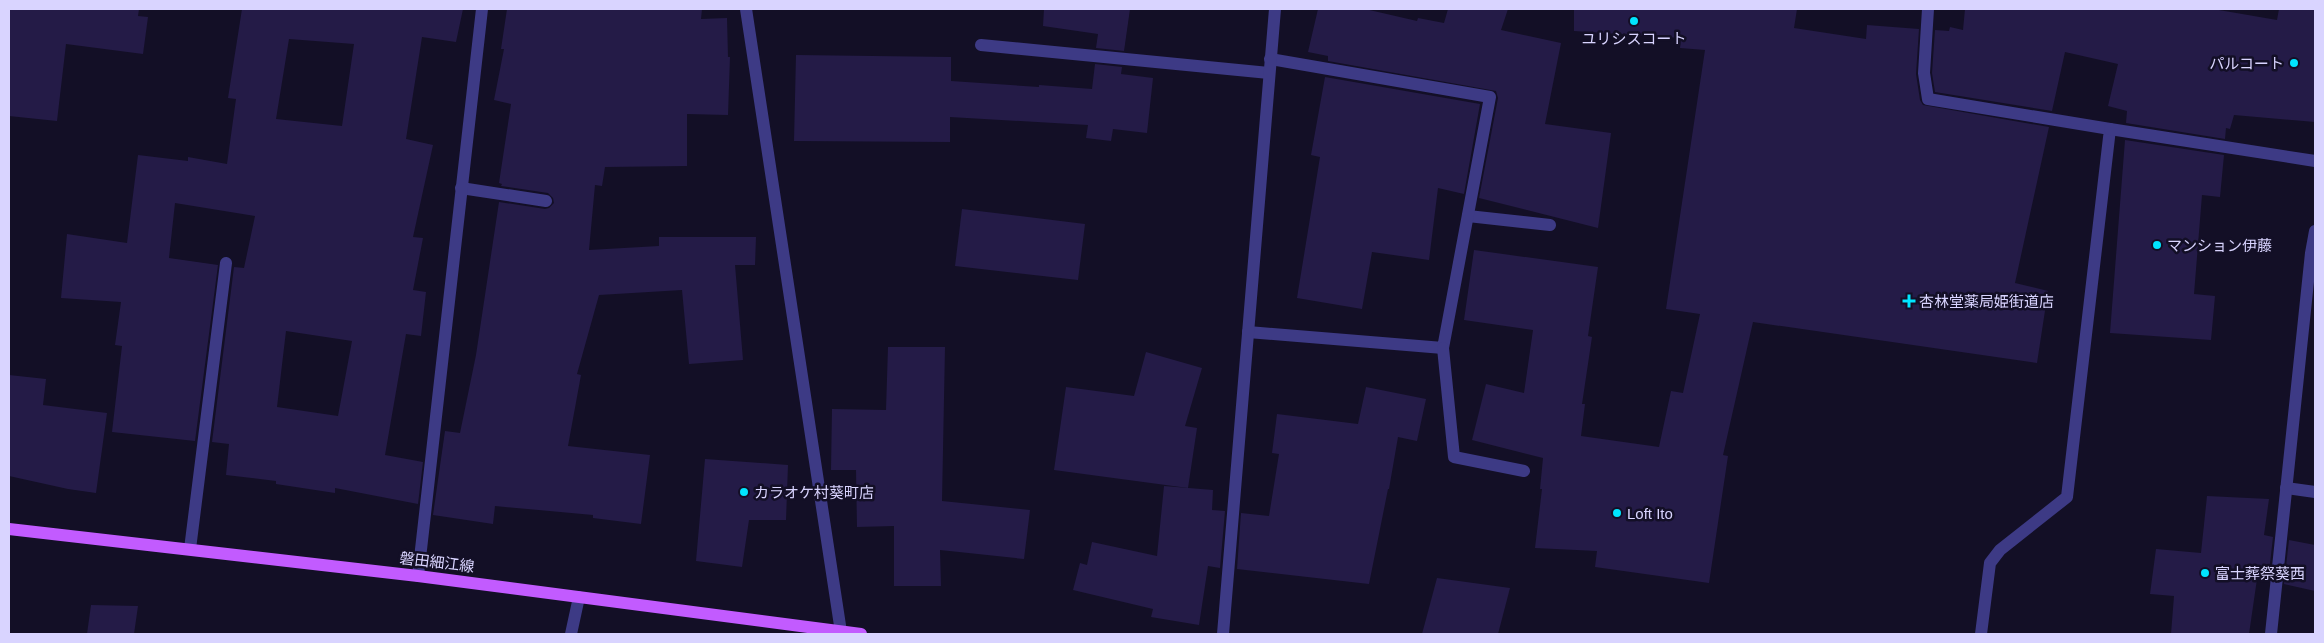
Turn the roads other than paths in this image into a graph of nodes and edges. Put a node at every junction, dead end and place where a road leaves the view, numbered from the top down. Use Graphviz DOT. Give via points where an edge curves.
graph roads {
  1 [pos="482,9"];
  2 [pos="746,9"];
  3 [pos="1275,9"];
  4 [pos="1928,9"];
  5 [pos="981,45"];
  6 [pos="1270,59"];
  7 [pos="1269,73"];
  8 [pos="2110,130"];
  9 [pos="2315,161"];
  10 [pos="461,188"];
  11 [pos="546,200"];
  12 [pos="1468,216"];
  13 [pos="1550,225"];
  14 [pos="2315,230"];
  15 [pos="226,263"];
  16 [pos="1248,332"];
  17 [pos="1443,348"];
  18 [pos="1524,471"];
  19 [pos="2286,488"];
  20 [pos="2315,492"];
  21 [pos="9,529"];
  22 [pos="190,550"];
  23 [pos="418,576"];
  24 [pos="580,597"];
  25 [pos="841,632"];
  26 [pos="571,634"];
  27 [pos="861,634"];
  28 [pos="1222,634"];
  29 [pos="1981,634"];
  30 [pos="2271,634"];
  1 -- 10 [label="street"];
  2 -- 25 [label="street"];
  3 -- 6 [label="street"];
  4 -- 8 [label="street" via="1924,73 1928,99"];
  5 -- 7 [label="street"];
  6 -- 7 [label="street"];
  6 -- 12 [label="street" via="1490,97"];
  7 -- 16 [label="street"];
  8 -- 9 [label="street"];
  8 -- 29 [label="street" via="2067,497 2000,550 1990,563"];
  10 -- 11 [label="street"];
  10 -- 23 [label="street"];
  12 -- 13 [label="street"];
  12 -- 17 [label="street"];
  14 -- 19 [label="street"];
  15 -- 22 [label="street"];
  16 -- 17 [label="street"];
  16 -- 28 [label="street"];
  17 -- 18 [label="street" via="1454,457"];
  19 -- 20 [label="street"];
  19 -- 30 [label="street"];
  21 -- 22 [label="main road, 磐田細江線"];
  22 -- 23 [label="main road, 磐田細江線"];
  23 -- 24 [label="main road, 磐田細江線"];
  24 -- 25 [label="main road, 磐田細江線"];
  24 -- 26 [label="street"];
  25 -- 27 [label="main road, 磐田細江線"];
}
